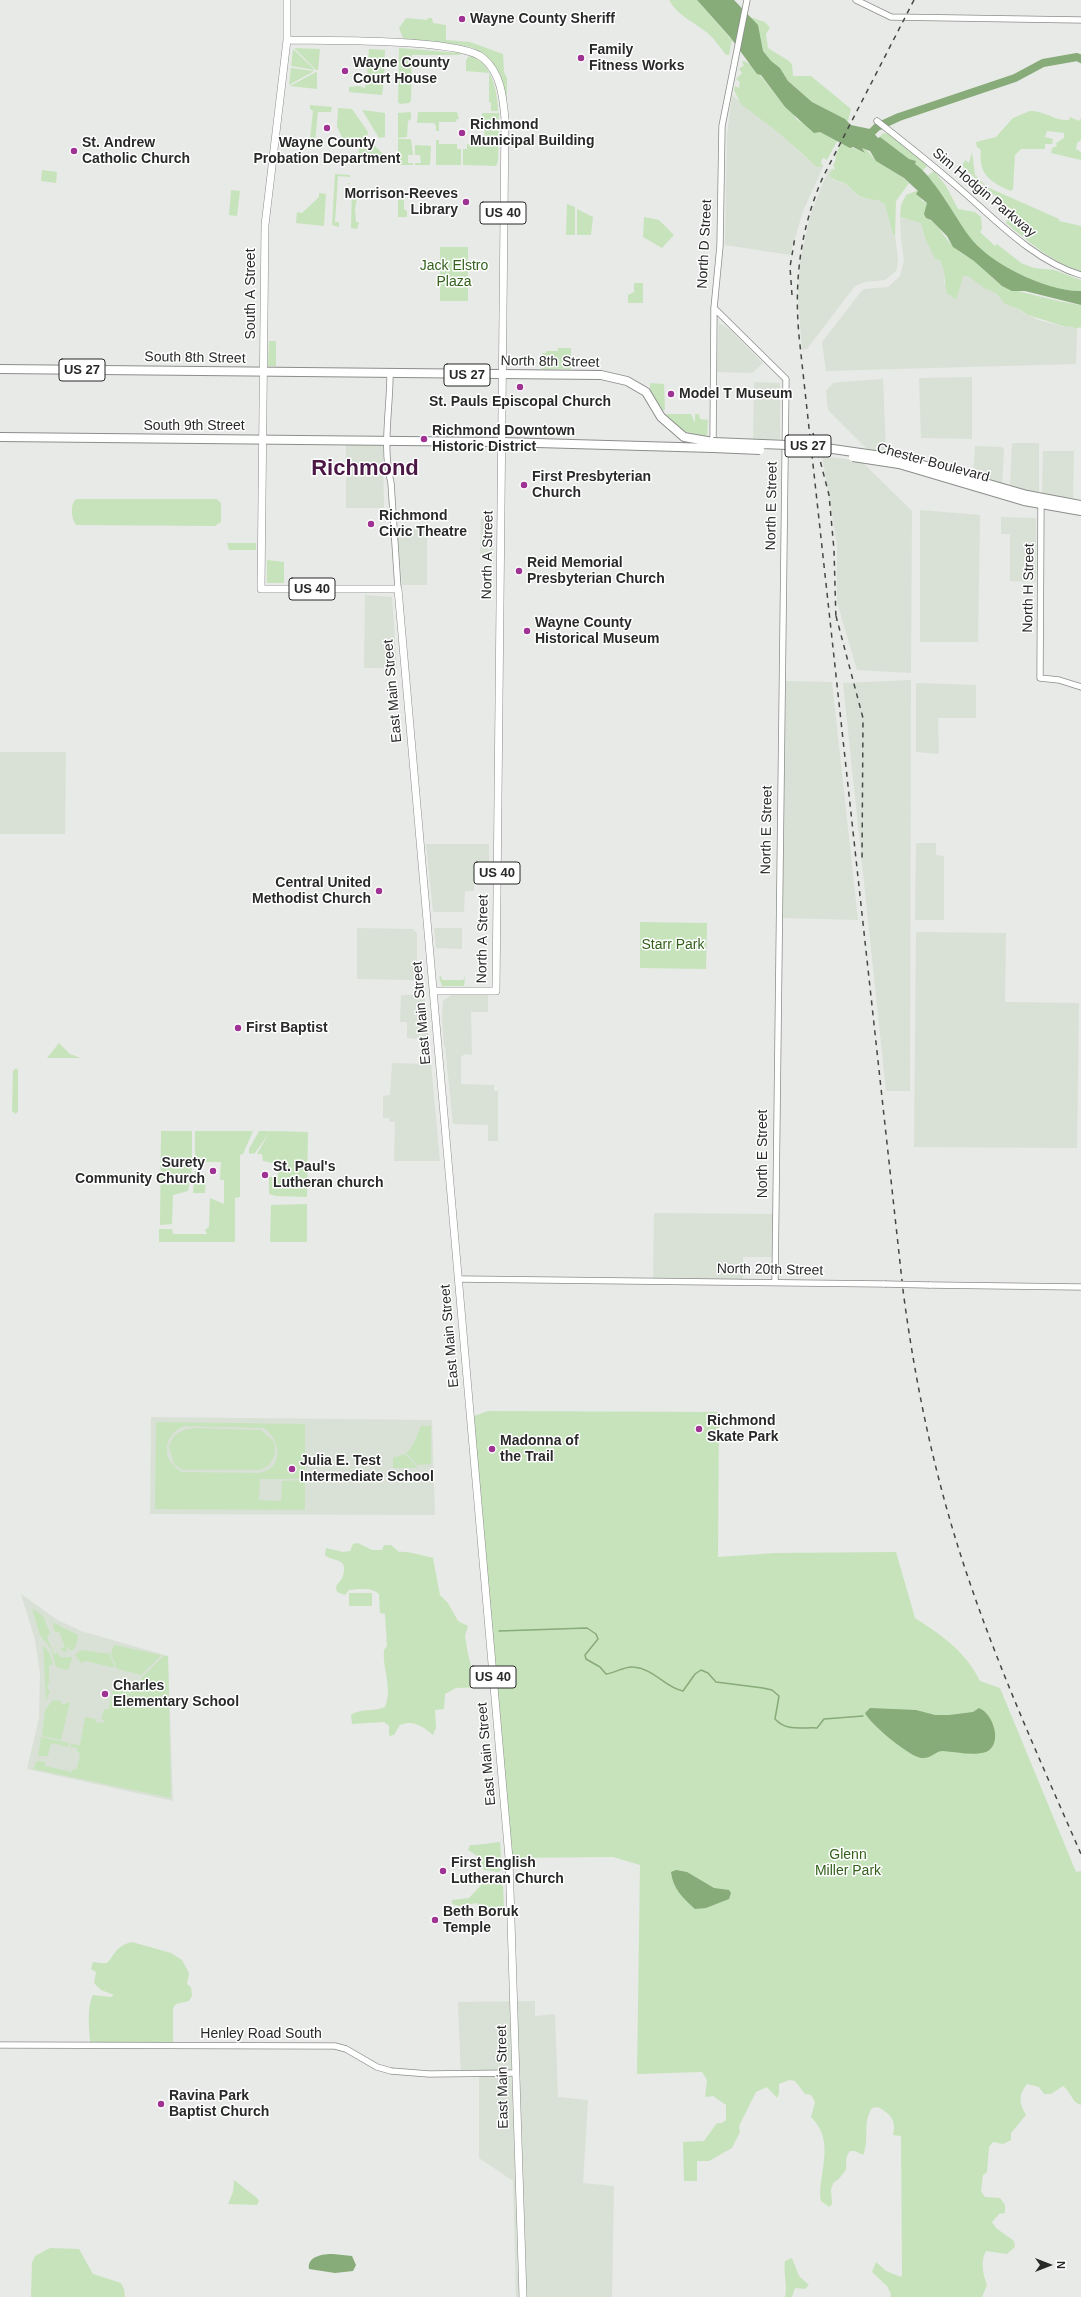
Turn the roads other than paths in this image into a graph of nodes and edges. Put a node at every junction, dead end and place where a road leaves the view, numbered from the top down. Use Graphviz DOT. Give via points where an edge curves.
graph roads {
  1 [pos="287,0"];
  2 [pos="747,0"];
  3 [pos="856,0"];
  4 [pos="1081,20"];
  5 [pos="288,40"];
  6 [pos="877,121"];
  7 [pos="1081,276"];
  8 [pos="714,308"];
  9 [pos="0,369"];
  10 [pos="263,372"];
  11 [pos="390,374"];
  12 [pos="503,375"];
  13 [pos="0,437"];
  14 [pos="684,437"];
  15 [pos="263,440"];
  16 [pos="388,442"];
  17 [pos="502,442"];
  18 [pos="713,445"];
  19 [pos="785,448"];
  20 [pos="1042,501"];
  21 [pos="1081,505"];
  22 [pos="1081,511"];
  23 [pos="398,589"];
  24 [pos="1081,687"];
  25 [pos="434,991"];
  26 [pos="459,1279"];
  27 [pos="775,1282"];
  28 [pos="1081,1287"];
  29 [pos="0,2045"];
  30 [pos="516,2073"];
  31 [pos="523,2297"];
  1 -- 5 [label="main road, South A Street / US 40"];
  2 -- 8 [label="street, North D Street" via="723,116 720,246"];
  3 -- 4 [label="street" via="891,17"];
  5 -- 10 [label="main road, South A Street / US 40" via="279,124 266,204"];
  5 -- 12 [label="main road, North A Street / US 40" via="394,42 458,48 483,58 500,83 505,119"];
  6 -- 7 [label="street, Sim Hodgin Parkway" via="1026,245 1052,263"];
  8 -- 18 [label="street, North D Street"];
  8 -- 19 [label="street, North E Street" via="786,379"];
  9 -- 10 [label="highway, South 8th Street / US 27"];
  10 -- 11 [label="highway, South 8th Street / US 27"];
  10 -- 15 [label="main road, South A Street / US 40"];
  11 -- 12 [label="highway, North 8th Street / US 27"];
  11 -- 16 [label="street, East Main Street"];
  12 -- 14 [label="highway, North 8th Street / US 27" via="601,375 627,381 646,392 661,417"];
  12 -- 17 [label="main road, North A Street / US 40"];
  13 -- 15 [label="highway, South 9th Street / US 27"];
  14 -- 18 [label="highway, Chester Boulevard / US 27"];
  15 -- 16 [label="highway, South 9th Street / US 27"];
  15 -- 23 [label="main road, South A Street / US 40" via="261,589"];
  16 -- 17 [label="highway, US 27"];
  16 -- 23 [label="street, East Main Street"];
  17 -- 18 [label="highway, Chester Boulevard / US 27" via="631,444 658,447"];
  17 -- 25 [label="main road, North A Street / US 40" via="496,991"];
  18 -- 19 [label="highway, Chester Boulevard / US 27, bridge"];
  19 -- 20 [label="highway, Chester Boulevard / US 27, bridge" via="812,446 900,462"];
  19 -- 27 [label="street, North E Street"];
  20 -- 21 [label="highway, Chester Boulevard / US 27"];
  20 -- 22 [label="highway, Chester Boulevard / US 27"];
  20 -- 24 [label="street, North H Street" via="1040,678 1059,680"];
  23 -- 25 [label="main road, East Main Street / US 40"];
  25 -- 26 [label="main road, East Main Street / US 40"];
  26 -- 27 [label="street, North 20th Street"];
  26 -- 30 [label="main road, East Main Street / US 40" via="509,1858"];
  27 -- 28 [label="street, North 20th Street, bridge"];
  29 -- 30 [label="street, Henley Road South" via="335,2046 346,2048 377,2067 391,2071 429,2074"];
  30 -- 31 [label="main road, East Main Street / US 40"];
}
